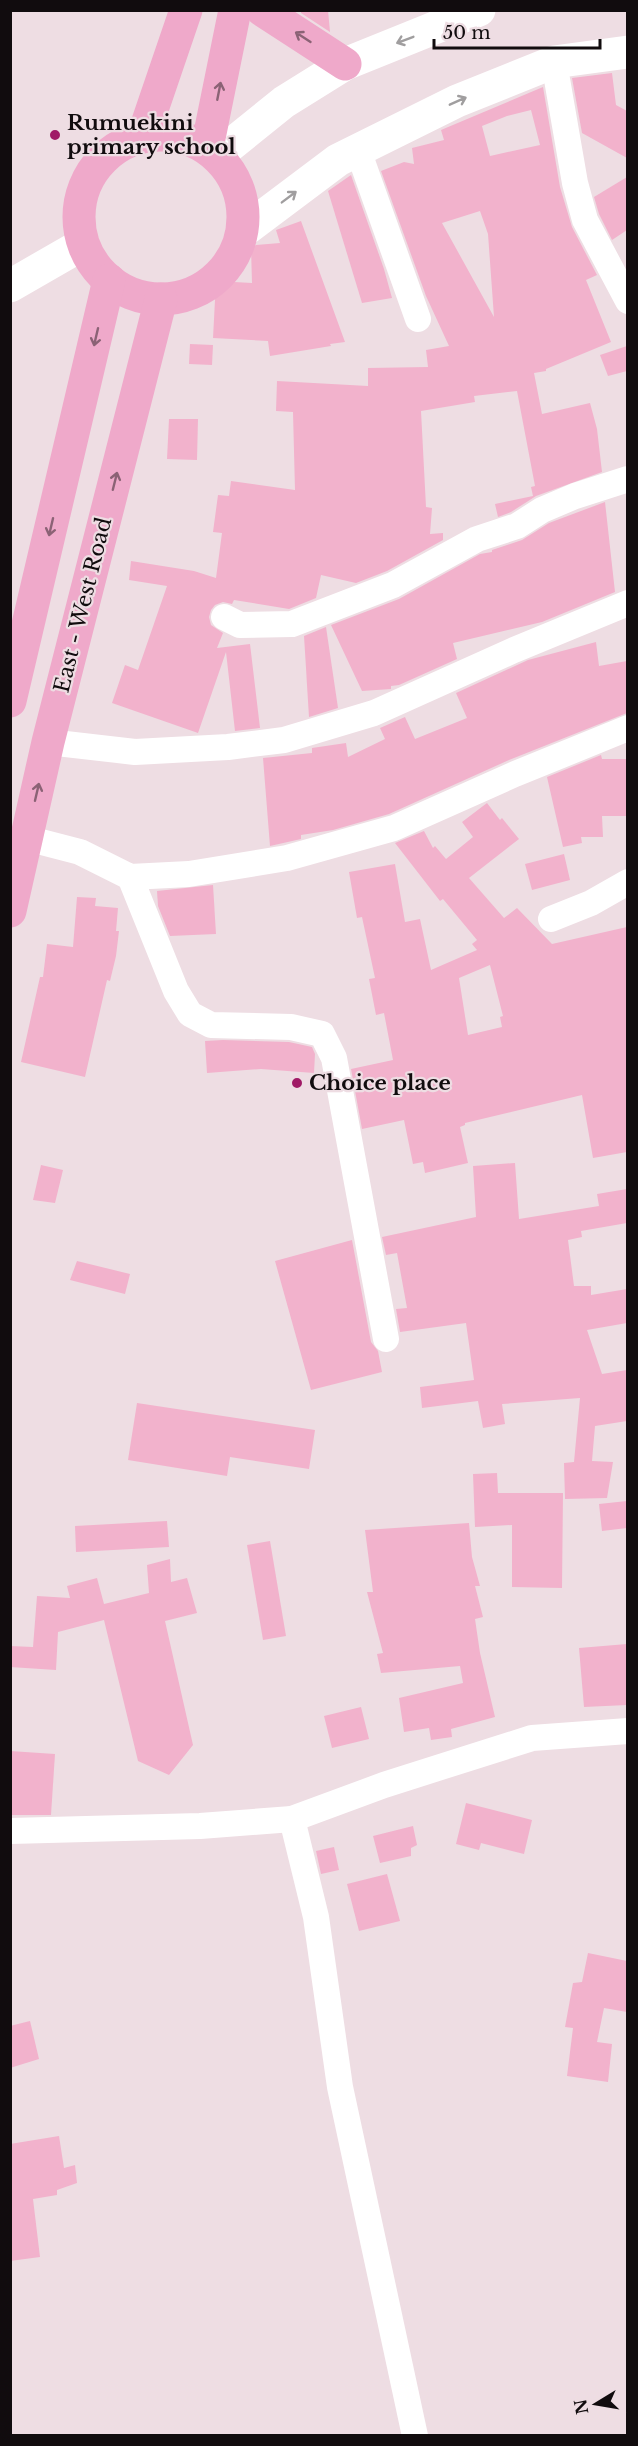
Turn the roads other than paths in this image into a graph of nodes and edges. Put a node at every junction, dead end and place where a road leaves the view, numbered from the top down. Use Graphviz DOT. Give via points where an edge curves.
graph roads {
  1 [pos="186,10"];
  2 [pos="235,10"];
  3 [pos="262,10"];
  4 [pos="479,10"];
  5 [pos="627,52"];
  6 [pos="554,62"];
  7 [pos="345,64"];
  8 [pos="143,136"];
  9 [pos="358,150"];
  10 [pos="212,152"];
  11 [pos="242,232"];
  12 [pos="83,244"];
  13 [pos="109,280"];
  14 [pos="10,286"];
  15 [pos="161,299"];
  16 [pos="627,301"];
  17 [pos="418,319"];
  18 [pos="627,479"];
  19 [pos="627,603"];
  20 [pos="224,617"];
  21 [pos="10,701"];
  22 [pos="627,728"];
  23 [pos="48,742"];
  24 [pos="26,838"];
  25 [pos="130,877"];
  26 [pos="627,882"];
  27 [pos="10,911"];
  28 [pos="551,919"];
  29 [pos="386,1339"];
  30 [pos="627,1731"];
  31 [pos="292,1819"];
  32 [pos="10,1831"];
  33 [pos="415,2436"];
  1 -- 8 [label="main road"];
  10 -- 2 [label="main road, one-way"];
  7 -- 3 [label="main road, one-way"];
  4 -- 7 [label="street, one-way"];
  5 -- 6 [label="street"];
  9 -- 6 [label="street, one-way" via="457,101"];
  6 -- 16 [label="street" via="585,220"];
  7 -- 10 [label="street"];
  8 -- 10 [label="main road" via="187,138"];
  8 -- 12 [label="main road" via="112,150 89,176 79,210"];
  11 -- 9 [label="street, one-way" via="338,160"];
  9 -- 17 [label="street"];
  10 -- 11 [label="main road" via="234,178 242,204"];
  11 -- 15 [label="main road" via="232,259 214,280 189,295"];
  12 -- 13 [label="main road"];
  12 -- 14 [label="street"];
  13 -- 15 [label="main road" via="134,294"];
  13 -- 21 [label="main road, one-way"];
  23 -- 15 [label="main road, East - West Road, one-way"];
  18 -- 20 [label="street" via="542,510 517,526 477,538 393,585 292,624 240,625"];
  19 -- 23 [label="street" via="374,713 284,740 135,752"];
  22 -- 25 [label="street" via="394,828 287,858 189,874"];
  24 -- 23 [label="main road, East - West Road, one-way"];
  24 -- 25 [label="street" via="80,852"];
  24 -- 27 [label="main road, East - West Road"];
  25 -- 29 [label="street" via="176,991 190,1014 211,1025 291,1027 322,1034 334,1058"];
  26 -- 28 [label="street" via="591,903"];
  30 -- 31 [label="street" via="532,1738"];
  31 -- 32 [label="street" via="200,1826"];
  31 -- 33 [label="street" via="316,1917 340,2087"];
}
